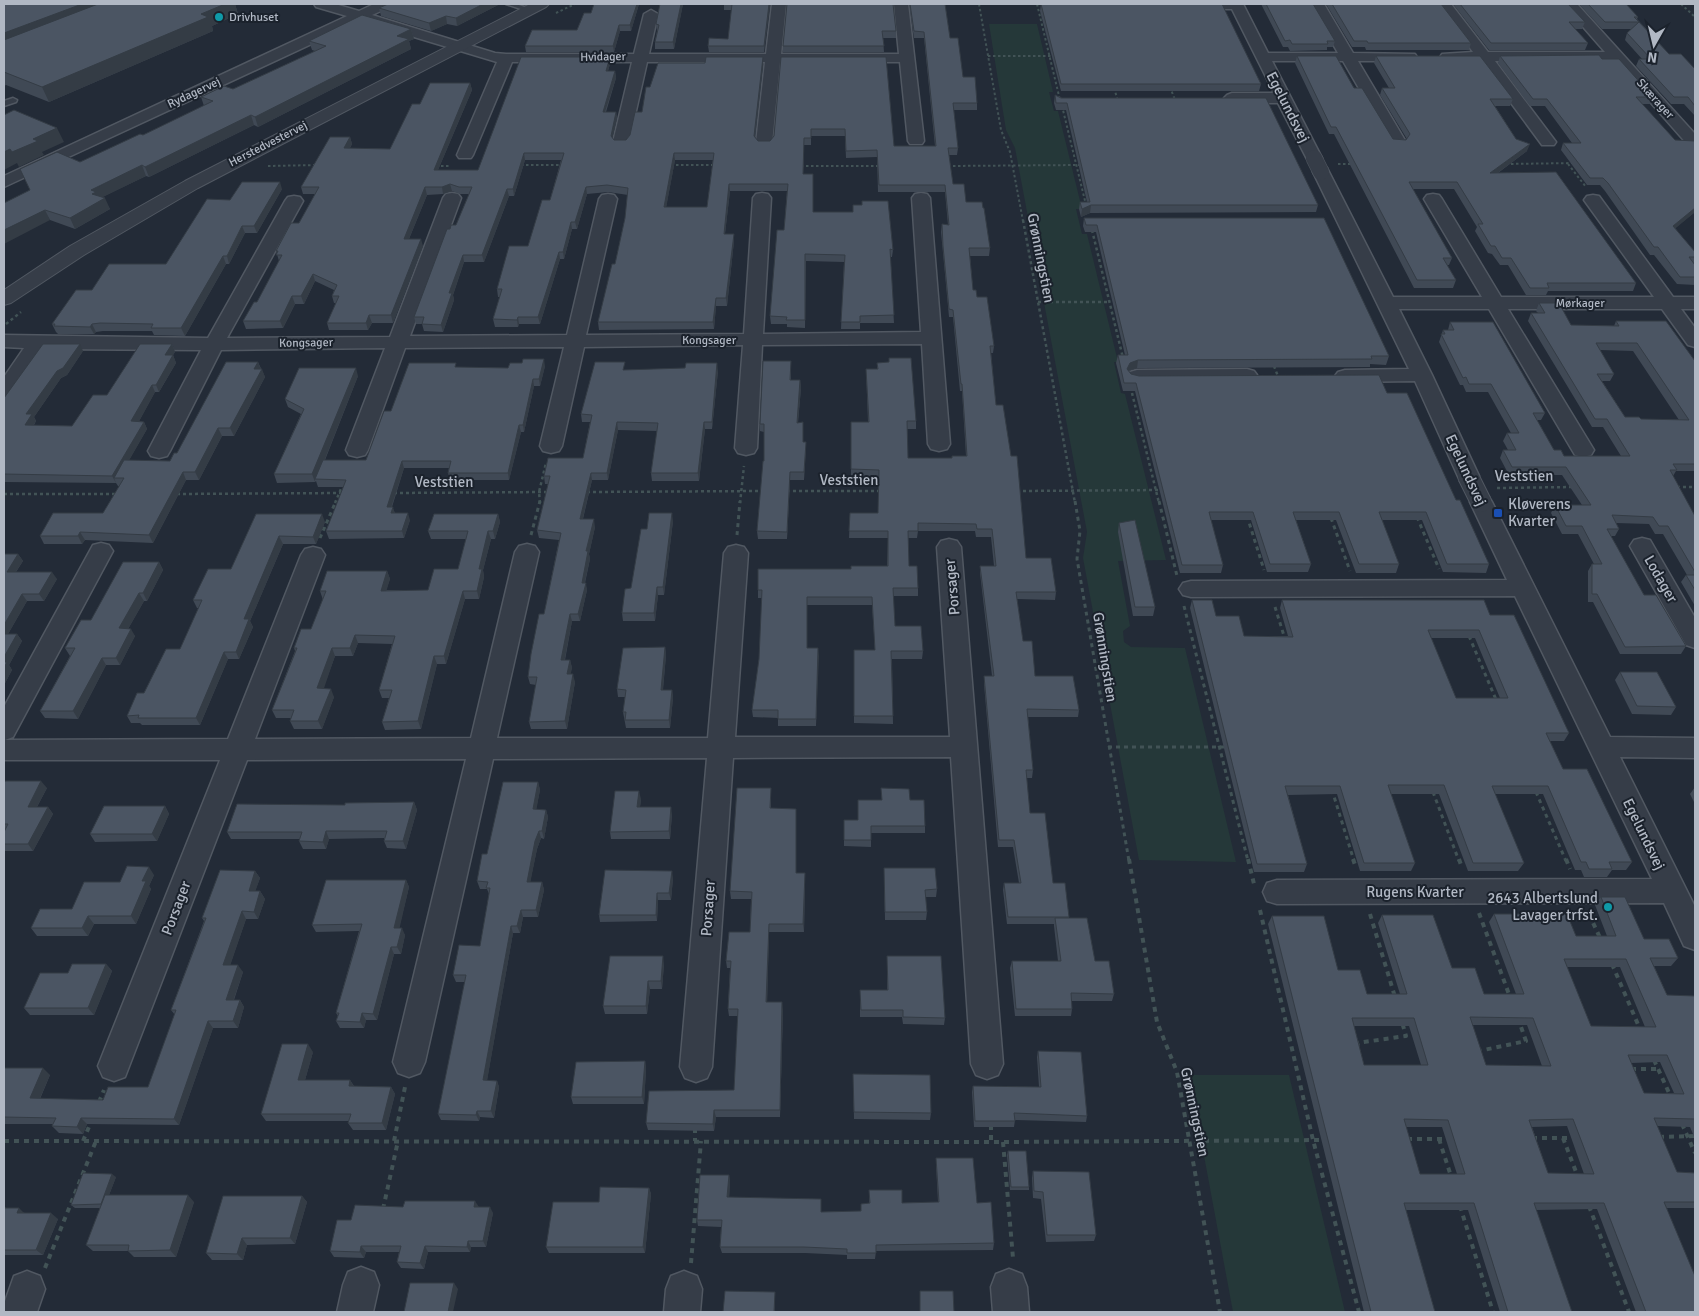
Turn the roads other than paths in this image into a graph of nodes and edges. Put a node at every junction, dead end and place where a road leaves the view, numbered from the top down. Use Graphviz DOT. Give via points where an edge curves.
graph roads {
  1 [pos="321,4"];
  2 [pos="385,4"];
  3 [pos="509,4"];
  4 [pos="779,4"];
  5 [pos="901,4"];
  6 [pos="1236,4"];
  7 [pos="1318,4"];
  8 [pos="1444,4"];
  9 [pos="1570,4"];
  10 [pos="1174,5"];
  11 [pos="536,7"];
  12 [pos="651,14"];
  13 [pos="359,16"];
  14 [pos="459,46"];
  15 [pos="1483,56"];
  16 [pos="1617,56"];
  17 [pos="641,57"];
  18 [pos="1262,57"];
  19 [pos="1348,57"];
  20 [pos="506,58"];
  21 [pos="772,58"];
  22 [pos="907,58"];
  23 [pos="1213,98"];
  24 [pos="1282,98"];
  25 [pos="13,100"];
  26 [pos="4,104"];
  27 [pos="916,141"];
  28 [pos="621,142"];
  29 [pos="1398,142"];
  30 [pos="1548,142"];
  31 [pos="1694,142"];
  32 [pos="764,143"];
  33 [pos="465,155"];
  34 [pos="4,182"];
  35 [pos="452,198"];
  36 [pos="762,198"];
  37 [pos="921,198"];
  38 [pos="608,199"];
  39 [pos="1433,199"];
  40 [pos="1593,200"];
  41 [pos="294,201"];
  42 [pos="1323,219"];
  43 [pos="1343,219"];
  44 [pos="4,299"];
  45 [pos="1385,303"];
  46 [pos="1494,303"];
  47 [pos="1666,303"];
  48 [pos="1695,303"];
  49 [pos="931,338"];
  50 [pos="753,340"];
  51 [pos="4,341"];
  52 [pos="575,341"];
  53 [pos="1695,341"];
  54 [pos="398,342"];
  55 [pos="37,343"];
  56 [pos="214,344"];
  57 [pos="1273,372"];
  58 [pos="1131,376"];
  59 [pos="1325,376"];
  60 [pos="1422,376"];
  61 [pos="4,392"];
  62 [pos="939,444"];
  63 [pos="551,446"];
  64 [pos="746,448"];
  65 [pos="356,450"];
  66 [pos="1583,450"];
  67 [pos="159,451"];
  68 [pos="1642,546"];
  69 [pos="949,547"];
  70 [pos="101,551"];
  71 [pos="527,552"];
  72 [pos="736,553"];
  73 [pos="313,555"];
  74 [pos="1522,588"];
  75 [pos="1184,589"];
  76 [pos="1695,638"];
  77 [pos="4,730"];
  78 [pos="965,747"];
  79 [pos="1601,747"];
  80 [pos="481,748"];
  81 [pos="721,748"];
  82 [pos="1695,748"];
  83 [pos="238,749"];
  84 [pos="4,750"];
  85 [pos="1672,891"];
  86 [pos="1264,896"];
  87 [pos="1695,937"];
  88 [pos="409,1062"];
  89 [pos="987,1064"];
  90 [pos="114,1066"];
  91 [pos="696,1067"];
  1 -- 13 [label="street, Hvidager"];
  2 -- 13 [label="street, Rydagervej"];
  3 -- 11 [label="lane"];
  4 -- 21 [label="street"];
  5 -- 22 [label="street"];
  6 -- 10 [label="street"];
  6 -- 18 [label="street, Egelundsvej"];
  7 -- 19 [label="street"];
  8 -- 15 [label="street"];
  9 -- 16 [label="street, Skærager"];
  11 -- 14 [label="street, Herstedvestervej"];
  12 -- 17 [label="street, Hvidager"];
  13 -- 14 [label="street, Hvidager"];
  13 -- 34 [label="street, Rydagervej"];
  14 -- 20 [label="street, Hvidager"];
  14 -- 44 [label="street, Herstedvestervej" via="180,190 65,258"];
  15 -- 16 [label="street"];
  15 -- 19 [label="street"];
  15 -- 30 [label="street"];
  16 -- 31 [label="street, Skærager"];
  17 -- 20 [label="street, Hvidager"];
  17 -- 21 [label="street, Hvidager"];
  17 -- 28 [label="street, Hvidager"];
  18 -- 19 [label="street"];
  18 -- 24 [label="street, Egelundsvej"];
  19 -- 29 [label="street"];
  20 -- 33 [label="street"];
  21 -- 22 [label="street, Hvidager"];
  21 -- 32 [label="street"];
  22 -- 27 [label="street"];
  23 -- 24 [label="street"];
  24 -- 43 [label="street, Egelundsvej"];
  25 -- 26 [label="lane"];
  35 -- 54 [label="street"];
  36 -- 50 [label="street, Kongsager"];
  37 -- 49 [label="street"];
  38 -- 52 [label="street"];
  39 -- 46 [label="street"];
  40 -- 47 [label="street"];
  41 -- 56 [label="street"];
  42 -- 43 [label="street"];
  43 -- 45 [label="street, Egelundsvej"];
  45 -- 46 [label="street, Mørkager"];
  45 -- 60 [label="street, Egelundsvej"];
  46 -- 47 [label="street, Mørkager"];
  46 -- 66 [label="street"];
  47 -- 48 [label="street, Mørkager"];
  47 -- 53 [label="street"];
  49 -- 50 [label="street, Kongsager"];
  49 -- 62 [label="street"];
  50 -- 52 [label="street, Kongsager"];
  50 -- 64 [label="street, Kongsager"];
  51 -- 55 [label="street, Kongsager"];
  52 -- 54 [label="street, Kongsager"];
  52 -- 63 [label="street"];
  54 -- 56 [label="street, Kongsager"];
  54 -- 65 [label="street"];
  55 -- 56 [label="street, Kongsager"];
  55 -- 61 [label="street"];
  56 -- 67 [label="street"];
  57 -- 58 [label="street"];
  59 -- 60 [label="street"];
  60 -- 74 [label="street, Egelundsvej, bridge" via="1468,476 1486,495"];
  68 -- 76 [label="street, Lodager"];
  69 -- 78 [label="street, Porsager"];
  70 -- 77 [label="street"];
  71 -- 80 [label="street"];
  72 -- 81 [label="street, Porsager"];
  73 -- 83 [label="street, Porsager"];
  74 -- 75 [label="street"];
  74 -- 79 [label="street, Egelundsvej"];
  78 -- 81 [label="street"];
  78 -- 89 [label="street, Porsager"];
  79 -- 82 [label="street"];
  79 -- 85 [label="street, Egelundsvej"];
  80 -- 81 [label="street"];
  80 -- 83 [label="street"];
  80 -- 88 [label="street"];
  81 -- 91 [label="street, Porsager"];
  83 -- 84 [label="street"];
  83 -- 90 [label="street, Porsager"];
  85 -- 86 [label="street, Rugens Kvarter" via="1364,892"];
  85 -- 87 [label="street, Egelundsvej"];
}
